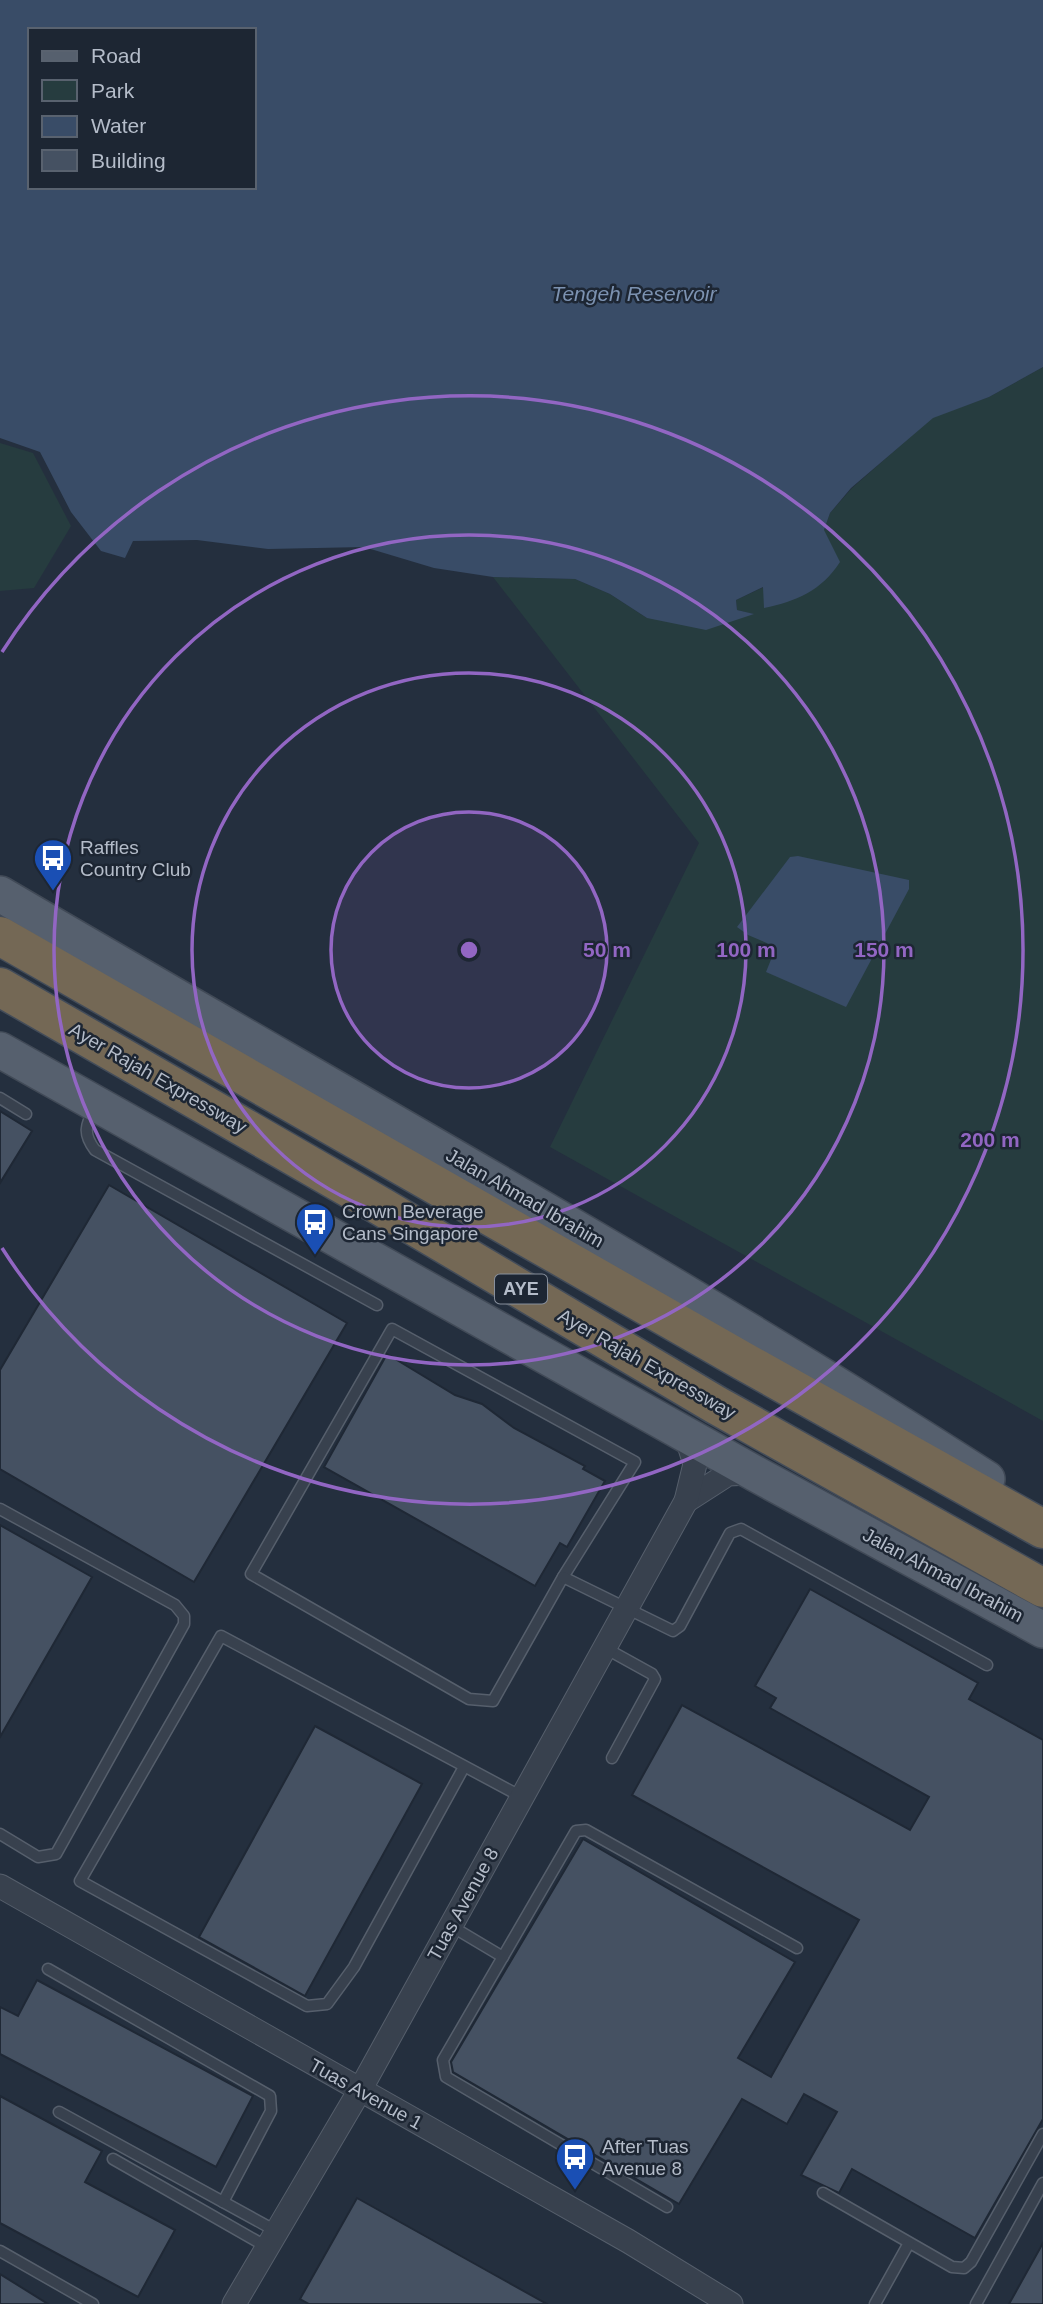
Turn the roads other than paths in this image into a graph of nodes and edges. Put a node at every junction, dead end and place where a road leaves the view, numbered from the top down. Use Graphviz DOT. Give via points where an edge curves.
graph roads {
  1 [pos="0,894"];
  2 [pos="0,936"];
  3 [pos="0,987"];
  4 [pos="0,1051"];
  5 [pos="0,1098"];
  6 [pos="97,1106"];
  7 [pos="26,1114"];
  8 [pos="377,1305"];
  9 [pos="685,1432"];
  10 [pos="756,1474"];
  11 [pos="686,1501"];
  12 [pos="0,1509"];
  13 [pos="1043,1515"];
  14 [pos="1043,1529"];
  15 [pos="563,1577"];
  16 [pos="1043,1588"];
  17 [pos="626,1609"];
  18 [pos="1043,1630"];
  19 [pos="605,1648"];
  20 [pos="987,1665"];
  21 [pos="612,1758"];
  22 [pos="464,1767"];
  23 [pos="522,1797"];
  24 [pos="0,1834"];
  25 [pos="0,1886"];
  26 [pos="451,1926"];
  27 [pos="797,1948"];
  28 [pos="503,1957"];
  29 [pos="48,1969"];
  30 [pos="360,2090"];
  31 [pos="59,2112"];
  32 [pos="1043,2134"];
  33 [pos="113,2159"];
  34 [pos="1043,2183"];
  35 [pos="824,2193"];
  36 [pos="223,2202"];
  37 [pos="667,2207"];
  38 [pos="272,2239"];
  39 [pos="909,2243"];
  40 [pos="0,2251"];
  41 [pos="93,2304"];
  42 [pos="234,2304"];
  43 [pos="731,2304"];
  44 [pos="875,2304"];
  45 [pos="976,2304"];
  1 -- 13 [label="main road, Jalan Ahmad Ibrahim" via="532,1200 874,1406"];
  2 -- 14 [label="highway, AYE"];
  3 -- 16 [label="highway, Ayer Rajah Expressway / AYE" via="716,1405"];
  4 -- 6 [label="main road, Jalan Ahmad Ibrahim"];
  5 -- 7 [label="lane"];
  6 -- 8 [label="lane" via="86,1132 95,1150"];
  6 -- 9 [label="main road, Jalan Ahmad Ibrahim"];
  9 -- 10 [label="main road, Jalan Ahmad Ibrahim"];
  9 -- 11 [label="street, Tuas Avenue 8" via="695,1464"];
  10 -- 11 [label="street, Tuas Avenue 8" via="728,1474"];
  10 -- 18 [label="main road, Jalan Ahmad Ibrahim"];
  11 -- 17 [label="street, Tuas Avenue 8"];
  12 -- 24 [label="lane" via="175,1605 184,1616 184,1624 56,1853 38,1857"];
  15 -- 15 [label="lane" via="493,1701 469,1699 251,1574 392,1329 635,1462"];
  15 -- 17 [label="lane"];
  17 -- 19 [label="street, Tuas Avenue 8"];
  17 -- 20 [label="lane" via="667,1630 677,1629 730,1533 741,1529"];
  19 -- 21 [label="lane" via="655,1679"];
  19 -- 23 [label="street, Tuas Avenue 8"];
  22 -- 22 [label="lane" via="221,1636 80,1881 307,2006 327,2004 354,1967"];
  22 -- 23 [label="lane"];
  23 -- 26 [label="street, Tuas Avenue 8"];
  25 -- 30 [label="street, Tuas Avenue 1"];
  26 -- 28 [label="lane"];
  26 -- 30 [label="street, Tuas Avenue 8"];
  27 -- 28 [label="lane" via="581,1829 570,1837"];
  28 -- 37 [label="lane" via="443,2060 446,2077"];
  29 -- 36 [label="lane" via="270,2096 271,2110"];
  30 -- 38 [label="street, Tuas Avenue 8"];
  30 -- 43 [label="street, Tuas Avenue 1"];
  31 -- 36 [label="lane"];
  32 -- 39 [label="lane" via="968,2267 958,2270"];
  33 -- 38 [label="lane"];
  34 -- 45 [label="lane"];
  35 -- 39 [label="lane"];
  36 -- 38 [label="lane"];
  38 -- 42 [label="street, Tuas Avenue 8"];
  39 -- 44 [label="lane"];
  40 -- 41 [label="lane"];
}
